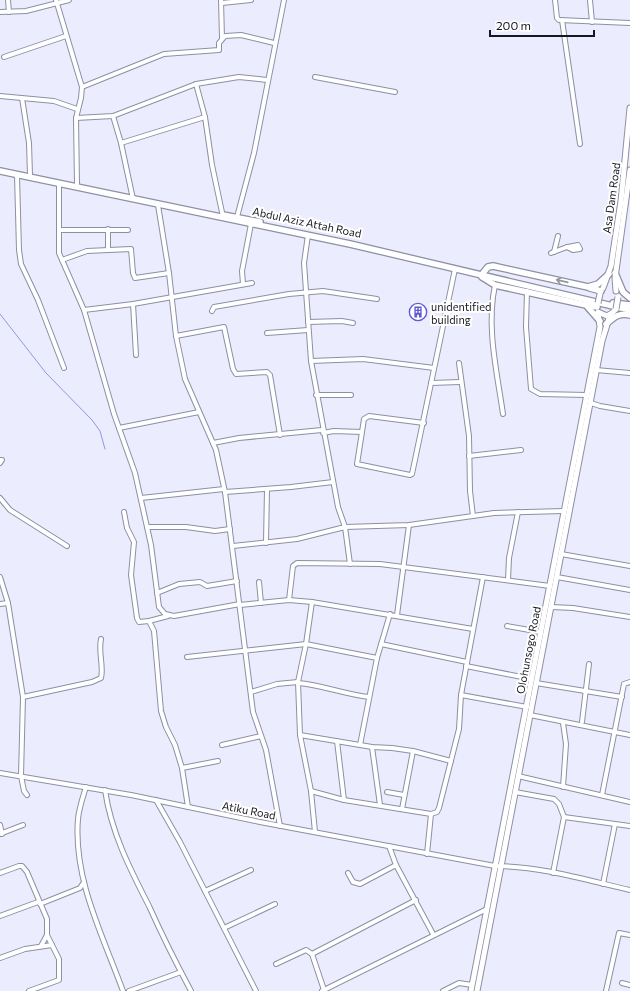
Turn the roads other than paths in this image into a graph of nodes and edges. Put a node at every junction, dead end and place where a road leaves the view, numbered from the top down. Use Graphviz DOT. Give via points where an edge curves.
graph roads {
  1 [pos="8,0"];
  2 [pos="69,0"];
  3 [pos="251,0"];
  4 [pos="284,0"];
  5 [pos="555,0"];
  6 [pos="590,0"];
  7 [pos="56,1"];
  8 [pos="222,2"];
  9 [pos="0,12"];
  10 [pos="9,12"];
  11 [pos="562,20"];
  12 [pos="592,22"];
  13 [pos="630,24"];
  14 [pos="66,36"];
  15 [pos="222,38"];
  16 [pos="274,43"];
  17 [pos="4,57"];
  18 [pos="315,77"];
  19 [pos="267,80"];
  20 [pos="196,84"];
  21 [pos="82,87"];
  22 [pos="395,92"];
  23 [pos="0,96"];
  24 [pos="22,98"];
  25 [pos="630,108"];
  26 [pos="77,109"];
  27 [pos="113,116"];
  28 [pos="205,117"];
  29 [pos="76,118"];
  30 [pos="121,143"];
  31 [pos="580,144"];
  32 [pos="0,170"];
  33 [pos="630,170"];
  34 [pos="17,175"];
  35 [pos="30,175"];
  36 [pos="629,182"];
  37 [pos="59,184"];
  38 [pos="77,185"];
  39 [pos="133,198"];
  40 [pos="158,205"];
  41 [pos="223,217"];
  42 [pos="237,217"];
  43 [pos="251,224"];
  44 [pos="108,229"];
  45 [pos="60,230"];
  46 [pos="128,230"];
  47 [pos="308,235"];
  48 [pos="558,236"];
  49 [pos="567,247"];
  50 [pos="108,250"];
  51 [pos="62,260"];
  52 [pos="456,269"];
  53 [pos="169,273"];
  54 [pos="612,273"];
  55 [pos="480,274"];
  56 [pos="252,283"];
  57 [pos="243,284"];
  58 [pos="495,285"];
  59 [pos="588,287"];
  60 [pos="527,291"];
  61 [pos="602,291"];
  62 [pos="305,292"];
  63 [pos="172,297"];
  64 [pos="629,297"];
  65 [pos="377,299"];
  66 [pos="615,303"];
  67 [pos="133,304"];
  68 [pos="607,304"];
  69 [pos="586,305"];
  70 [pos="630,305"];
  71 [pos="598,308"];
  72 [pos="84,310"];
  73 [pos="630,310"];
  74 [pos="212,311"];
  75 [pos="623,313"];
  76 [pos="630,314"];
  77 [pos="600,321"];
  78 [pos="308,322"];
  79 [pos="353,324"];
  80 [pos="606,324"];
  81 [pos="308,330"];
  82 [pos="268,333"];
  83 [pos="176,336"];
  84 [pos="136,355"];
  85 [pos="310,361"];
  86 [pos="459,363"];
  87 [pos="64,368"];
  88 [pos="434,368"];
  89 [pos="596,370"];
  90 [pos="630,373"];
  91 [pos="460,382"];
  92 [pos="431,383"];
  93 [pos="316,395"];
  94 [pos="351,395"];
  95 [pos="587,395"];
  96 [pos="591,402"];
  97 [pos="199,412"];
  98 [pos="630,412"];
  99 [pos="503,414"];
  100 [pos="424,423"];
  101 [pos="119,428"];
  102 [pos="323,431"];
  103 [pos="362,432"];
  104 [pos="280,435"];
  105 [pos="213,443"];
  106 [pos="521,450"];
  107 [pos="578,455"];
  108 [pos="470,456"];
  109 [pos="0,460"];
  110 [pos="0,463"];
  111 [pos="333,482"];
  112 [pos="267,489"];
  113 [pos="225,491"];
  114 [pos="0,498"];
  115 [pos="141,498"];
  116 [pos="124,512"];
  117 [pos="518,512"];
  118 [pos="564,512"];
  119 [pos="473,516"];
  120 [pos="408,525"];
  121 [pos="147,527"];
  122 [pos="345,527"];
  123 [pos="230,529"];
  124 [pos="266,543"];
  125 [pos="67,546"];
  126 [pos="233,546"];
  127 [pos="561,554"];
  128 [pos="350,564"];
  129 [pos="405,566"];
  130 [pos="630,566"];
  131 [pos="483,576"];
  132 [pos="0,577"];
  133 [pos="557,577"];
  134 [pos="508,580"];
  135 [pos="237,581"];
  136 [pos="259,582"];
  137 [pos="550,586"];
  138 [pos="630,590"];
  139 [pos="157,593"];
  140 [pos="289,600"];
  141 [pos="8,602"];
  142 [pos="312,602"];
  143 [pos="261,603"];
  144 [pos="0,604"];
  145 [pos="240,605"];
  146 [pos="551,607"];
  147 [pos="390,614"];
  148 [pos="397,615"];
  149 [pos="168,616"];
  150 [pos="630,617"];
  151 [pos="149,621"];
  152 [pos="507,626"];
  153 [pos="473,629"];
  154 [pos="541,632"];
  155 [pos="101,639"];
  156 [pos="306,644"];
  157 [pos="381,644"];
  158 [pos="245,651"];
  159 [pos="187,657"];
  160 [pos="377,658"];
  161 [pos="467,664"];
  162 [pos="589,664"];
  163 [pos="534,681"];
  164 [pos="298,682"];
  165 [pos="630,682"];
  166 [pos="585,691"];
  167 [pos="250,692"];
  168 [pos="462,695"];
  169 [pos="23,697"];
  170 [pos="369,697"];
  171 [pos="622,697"];
  172 [pos="527,707"];
  173 [pos="530,715"];
  174 [pos="582,722"];
  175 [pos="563,723"];
  176 [pos="616,732"];
  177 [pos="300,735"];
  178 [pos="630,735"];
  179 [pos="261,736"];
  180 [pos="337,741"];
  181 [pos="360,745"];
  182 [pos="222,746"];
  183 [pos="372,747"];
  184 [pos="413,751"];
  185 [pos="218,761"];
  186 [pos="451,761"];
  187 [pos="182,768"];
  188 [pos="0,773"];
  189 [pos="21,776"];
  190 [pos="518,776"];
  191 [pos="86,787"];
  192 [pos="563,787"];
  193 [pos="105,790"];
  194 [pos="311,791"];
  195 [pos="387,792"];
  196 [pos="515,792"];
  197 [pos="27,795"];
  198 [pos="404,795"];
  199 [pos="602,795"];
  200 [pos="156,800"];
  201 [pos="344,800"];
  202 [pos="630,802"];
  203 [pos="380,805"];
  204 [pos="188,807"];
  205 [pos="402,809"];
  206 [pos="431,814"];
  207 [pos="564,816"];
  208 [pos="615,824"];
  209 [pos="0,825"];
  210 [pos="23,825"];
  211 [pos="280,826"];
  212 [pos="630,826"];
  213 [pos="315,832"];
  214 [pos="1,834"];
  215 [pos="389,846"];
  216 [pos="427,854"];
  217 [pos="396,865"];
  218 [pos="498,866"];
  219 [pos="251,870"];
  220 [pos="0,873"];
  221 [pos="348,873"];
  222 [pos="553,873"];
  223 [pos="84,882"];
  224 [pos="603,884"];
  225 [pos="80,888"];
  226 [pos="630,890"];
  227 [pos="87,891"];
  228 [pos="205,891"];
  229 [pos="416,900"];
  230 [pos="39,903"];
  231 [pos="275,904"];
  232 [pos="487,909"];
  233 [pos="0,916"];
  234 [pos="224,928"];
  235 [pos="433,934"];
  236 [pos="47,935"];
  237 [pos="630,935"];
  238 [pos="52,945"];
  239 [pos="41,946"];
  240 [pos="312,954"];
  241 [pos="0,958"];
  242 [pos="276,964"];
  243 [pos="181,972"];
  244 [pos="622,983"];
  245 [pos="630,984"];
  246 [pos="472,985"];
  247 [pos="323,990"];
  248 [pos="29,991"];
  249 [pos="123,991"];
  250 [pos="129,991"];
  251 [pos="191,991"];
  252 [pos="256,991"];
  253 [pos="443,991"];
  254 [pos="471,991"];
  255 [pos="476,991"];
  256 [pos="606,991"];
  1 -- 10 [label="street"];
  2 -- 7 [label="street"];
  3 -- 8 [label="street"];
  4 -- 16 [label="street"];
  5 -- 11 [label="street" via="557,18"];
  6 -- 12 [label="street"];
  7 -- 10 [label="street" via="26,11"];
  7 -- 14 [label="street"];
  8 -- 15 [label="street"];
  9 -- 10 [label="street"];
  11 -- 12 [label="street"];
  11 -- 31 [label="street"];
  12 -- 13 [label="street"];
  14 -- 17 [label="street"];
  14 -- 21 [label="street"];
  15 -- 16 [label="street" via="241,35"];
  15 -- 21 [label="street" via="219,50 164,54"];
  16 -- 19 [label="street"];
  18 -- 22 [label="street"];
  19 -- 20 [label="street" via="239,77"];
  19 -- 42 [label="street" via="254,153"];
  20 -- 27 [label="street"];
  20 -- 28 [label="street"];
  21 -- 26 [label="street"];
  23 -- 24 [label="street"];
  24 -- 26 [label="street" via="54,101"];
  24 -- 35 [label="street" via="29,142"];
  25 -- 54 [label="main road, Asa Dam Road"];
  26 -- 29 [label="street"];
  27 -- 29 [label="street"];
  27 -- 30 [label="street"];
  28 -- 30 [label="street"];
  28 -- 41 [label="street"];
  29 -- 38 [label="street"];
  30 -- 39 [label="street"];
  32 -- 34 [label="highway, Abdul Aziz Attah Road"];
  32 -- 35 [label="highway, Abdul Aziz Attah Road"];
  33 -- 36 [label="main road, Asa Dam Road"];
  34 -- 37 [label="highway, Abdul Aziz Attah Road"];
  34 -- 87 [label="street" via="21,264"];
  35 -- 38 [label="highway, Abdul Aziz Attah Road"];
  36 -- 54 [label="main road, Asa Dam Road"];
  37 -- 39 [label="highway, Abdul Aziz Attah Road"];
  37 -- 45 [label="street"];
  38 -- 39 [label="highway, Abdul Aziz Attah Road"];
  39 -- 40 [label="highway, Abdul Aziz Attah Road"];
  39 -- 41 [label="highway, Abdul Aziz Attah Road"];
  40 -- 41 [label="highway, Abdul Aziz Attah Road"];
  40 -- 53 [label="street"];
  41 -- 42 [label="highway, Abdul Aziz Attah Road"];
  41 -- 43 [label="highway, Abdul Aziz Attah Road"];
  42 -- 55 [label="highway, Abdul Aziz Attah Road" via="457,266"];
  43 -- 47 [label="highway, Abdul Aziz Attah Road"];
  43 -- 57 [label="street" via="242,272"];
  44 -- 45 [label="street"];
  44 -- 46 [label="street"];
  44 -- 50 [label="street"];
  45 -- 51 [label="street" via="59,253"];
  47 -- 52 [label="highway, Abdul Aziz Attah Road"];
  47 -- 62 [label="street" via="304,263"];
  48 -- 49 [label="street" via="553,253"];
  50 -- 51 [label="street" via="87,252"];
  50 -- 53 [label="street" via="132,249 135,278"];
  51 -- 72 [label="street"];
  52 -- 55 [label="highway, Abdul Aziz Attah Road"];
  52 -- 88 [label="street"];
  53 -- 63 [label="street"];
  54 -- 59 [label="highway" via="598,284"];
  54 -- 61 [label="main road, Asa Dam Road"];
  54 -- 64 [label="highway"];
  54 -- 66 [label="main road, Asa Dam Road"];
  55 -- 58 [label="highway"];
  59 -- 55 [label="highway, one-way" via="493,266"];
  55 -- 68 [label="highway, Abdul Aziz Attah Road"];
  56 -- 57 [label="street"];
  57 -- 63 [label="street"];
  58 -- 60 [label="highway"];
  58 -- 99 [label="street" via="492,328"];
  59 -- 61 [label="highway"];
  60 -- 69 [label="highway"];
  60 -- 95 [label="street" via="526,327 531,389 540,394"];
  61 -- 66 [label="main road" via="611,288"];
  61 -- 71 [label="main road, Asa Dam Road, bridge"];
  62 -- 65 [label="street" via="332,292"];
  62 -- 74 [label="street" via="214,307"];
  62 -- 78 [label="street"];
  63 -- 67 [label="street"];
  63 -- 83 [label="street"];
  64 -- 66 [label="highway"];
  66 -- 68 [label="highway"];
  66 -- 70 [label="highway"];
  66 -- 71 [label="main road" via="604,316"];
  66 -- 75 [label="highway"];
  66 -- 80 [label="main road, Olohunsogo Road"];
  67 -- 72 [label="street"];
  67 -- 84 [label="street"];
  68 -- 73 [label="highway"];
  69 -- 71 [label="highway"];
  69 -- 77 [label="highway"];
  71 -- 77 [label="main road, Olohunsogo Road"];
  72 -- 101 [label="street"];
  75 -- 76 [label="highway"];
  75 -- 80 [label="highway"];
  77 -- 95 [label="main road, Olohunsogo Road"];
  78 -- 79 [label="street" via="342,321"];
  78 -- 81 [label="street"];
  80 -- 89 [label="main road, Olohunsogo Road"];
  81 -- 82 [label="street"];
  81 -- 85 [label="street"];
  83 -- 97 [label="street" via="186,386"];
  83 -- 104 [label="street" via="224,327 236,374 267,372 270,375"];
  85 -- 88 [label="street" via="363,359"];
  85 -- 93 [label="street"];
  86 -- 91 [label="street"];
  88 -- 92 [label="street"];
  89 -- 90 [label="street"];
  89 -- 96 [label="main road, Olohunsogo Road"];
  91 -- 92 [label="street"];
  91 -- 108 [label="street" via="466,407"];
  92 -- 100 [label="street"];
  93 -- 94 [label="street"];
  93 -- 102 [label="street"];
  95 -- 107 [label="main road, Olohunsogo Road"];
  96 -- 98 [label="street"];
  96 -- 107 [label="main road, Olohunsogo Road"];
  97 -- 101 [label="street"];
  97 -- 105 [label="street"];
  100 -- 103 [label="street" via="369,416 364,419"];
  100 -- 103 [label="street" via="414,471 410,475 357,464"];
  101 -- 115 [label="street"];
  102 -- 103 [label="street"];
  102 -- 104 [label="street"];
  102 -- 111 [label="street"];
  104 -- 105 [label="street"];
  105 -- 113 [label="street"];
  106 -- 108 [label="street"];
  107 -- 118 [label="main road, Olohunsogo Road"];
  107 -- 127 [label="main road, Olohunsogo Road"];
  108 -- 119 [label="street"];
  109 -- 110 [label="street"];
  111 -- 112 [label="street"];
  111 -- 122 [label="street"];
  112 -- 113 [label="street"];
  112 -- 124 [label="street"];
  113 -- 115 [label="street"];
  113 -- 123 [label="street"];
  114 -- 125 [label="street" via="10,510"];
  115 -- 121 [label="street"];
  116 -- 151 [label="street" via="127,528 134,542 131,575 138,621"];
  117 -- 118 [label="street"];
  117 -- 119 [label="street"];
  117 -- 134 [label="street" via="509,558"];
  118 -- 137 [label="main road, Olohunsogo Road"];
  119 -- 120 [label="street"];
  120 -- 122 [label="street"];
  120 -- 129 [label="street"];
  121 -- 123 [label="street" via="186,527 215,531"];
  121 -- 139 [label="street"];
  122 -- 124 [label="street" via="297,539"];
  122 -- 128 [label="street"];
  123 -- 126 [label="street"];
  124 -- 126 [label="street"];
  126 -- 135 [label="street"];
  127 -- 130 [label="street"];
  127 -- 133 [label="main road, Olohunsogo Road"];
  128 -- 129 [label="street"];
  128 -- 140 [label="street" via="294,564"];
  129 -- 131 [label="street"];
  129 -- 148 [label="street"];
  131 -- 134 [label="street"];
  131 -- 153 [label="street"];
  132 -- 141 [label="street"];
  133 -- 138 [label="street"];
  133 -- 146 [label="main road, Olohunsogo Road"];
  134 -- 137 [label="street"];
  135 -- 139 [label="street" via="207,586 200,582 179,584"];
  135 -- 145 [label="street"];
  136 -- 143 [label="street"];
  137 -- 154 [label="main road, Olohunsogo Road"];
  139 -- 149 [label="street" via="159,607"];
  140 -- 142 [label="street"];
  140 -- 143 [label="street"];
  141 -- 144 [label="street"];
  141 -- 169 [label="street"];
  142 -- 147 [label="street"];
  142 -- 156 [label="street"];
  143 -- 145 [label="street"];
  145 -- 149 [label="street"];
  145 -- 158 [label="street"];
  146 -- 150 [label="street"];
  146 -- 163 [label="main road, Olohunsogo Road"];
  147 -- 148 [label="street"];
  147 -- 157 [label="street"];
  148 -- 153 [label="street"];
  149 -- 151 [label="street"];
  151 -- 187 [label="street" via="155,639 161,711"];
  152 -- 154 [label="street"];
  153 -- 161 [label="street"];
  154 -- 163 [label="main road, Olohunsogo Road"];
  155 -- 169 [label="street" via="101,678"];
  156 -- 158 [label="street"];
  156 -- 160 [label="street"];
  156 -- 164 [label="street"];
  157 -- 160 [label="street"];
  157 -- 161 [label="street"];
  158 -- 159 [label="street"];
  158 -- 167 [label="street"];
  160 -- 170 [label="street"];
  161 -- 163 [label="street"];
  161 -- 168 [label="street"];
  162 -- 166 [label="street"];
  163 -- 166 [label="street"];
  163 -- 172 [label="main road, Olohunsogo Road"];
  163 -- 173 [label="main road, Olohunsogo Road"];
  164 -- 167 [label="street" via="277,684"];
  164 -- 170 [label="street"];
  164 -- 177 [label="street"];
  165 -- 171 [label="street" via="624,684"];
  166 -- 171 [label="street"];
  166 -- 174 [label="street"];
  167 -- 179 [label="street" via="255,721"];
  168 -- 172 [label="street"];
  168 -- 186 [label="street" via="459,729"];
  169 -- 189 [label="street"];
  170 -- 181 [label="street"];
  171 -- 176 [label="street"];
  172 -- 218 [label="main road, Olohunsogo Road"];
  173 -- 175 [label="street"];
  173 -- 190 [label="main road, Olohunsogo Road"];
  175 -- 176 [label="street"];
  175 -- 192 [label="street" via="566,744"];
  176 -- 178 [label="street"];
  176 -- 199 [label="street"];
  177 -- 180 [label="street"];
  177 -- 194 [label="street"];
  179 -- 182 [label="street"];
  179 -- 211 [label="street" via="266,750"];
  180 -- 181 [label="street"];
  180 -- 201 [label="street"];
  181 -- 183 [label="street"];
  183 -- 184 [label="street"];
  183 -- 203 [label="street"];
  184 -- 186 [label="street"];
  184 -- 198 [label="street"];
  185 -- 187 [label="street"];
  186 -- 206 [label="street" via="438,812"];
  187 -- 204 [label="street"];
  188 -- 189 [label="street, Atiku Road"];
  189 -- 191 [label="street, Atiku Road"];
  189 -- 197 [label="street"];
  190 -- 192 [label="street"];
  190 -- 196 [label="main road, Olohunsogo Road"];
  191 -- 193 [label="street, Atiku Road"];
  191 -- 223 [label="street" via="78,817 77,834"];
  192 -- 199 [label="street"];
  193 -- 200 [label="street, Atiku Road"];
  193 -- 243 [label="street" via="112,824 121,847 137,885"];
  194 -- 201 [label="street"];
  194 -- 213 [label="street"];
  195 -- 198 [label="street"];
  196 -- 207 [label="street" via="554,798"];
  196 -- 218 [label="main road, Olohunsogo Road"];
  198 -- 205 [label="street"];
  199 -- 202 [label="street"];
  200 -- 204 [label="street, Atiku Road"];
  200 -- 228 [label="street"];
  201 -- 203 [label="street"];
  203 -- 205 [label="street"];
  204 -- 211 [label="street, Atiku Road"];
  205 -- 206 [label="street"];
  206 -- 216 [label="street"];
  207 -- 208 [label="street"];
  207 -- 222 [label="street"];
  208 -- 212 [label="street"];
  208 -- 224 [label="street"];
  209 -- 214 [label="street"];
  210 -- 214 [label="street"];
  211 -- 213 [label="street, Atiku Road"];
  213 -- 215 [label="street, Atiku Road"];
  215 -- 216 [label="street, Atiku Road"];
  215 -- 217 [label="street"];
  216 -- 218 [label="street, Atiku Road"];
  217 -- 221 [label="street" via="360,884 354,882"];
  217 -- 229 [label="street"];
  218 -- 222 [label="street, Atiku Road"];
  218 -- 232 [label="main road, Olohunsogo Road"];
  218 -- 255 [label="main road, Olohunsogo Road"];
  219 -- 228 [label="street"];
  220 -- 230 [label="street" via="22,866 27,872"];
  222 -- 224 [label="street, Atiku Road"];
  223 -- 225 [label="street"];
  223 -- 227 [label="street"];
  224 -- 226 [label="street, Atiku Road"];
  225 -- 227 [label="street"];
  225 -- 230 [label="street"];
  227 -- 249 [label="street" via="92,912 99,924"];
  228 -- 234 [label="street"];
  229 -- 235 [label="street"];
  229 -- 240 [label="street"];
  230 -- 233 [label="street"];
  230 -- 236 [label="street" via="47,919"];
  231 -- 234 [label="street"];
  232 -- 235 [label="street"];
  232 -- 246 [label="main road, Olohunsogo Road"];
  234 -- 252 [label="street"];
  235 -- 247 [label="street"];
  236 -- 238 [label="street"];
  236 -- 239 [label="street"];
  237 -- 256 [label="street" via="619,934"];
  238 -- 239 [label="street"];
  238 -- 248 [label="street" via="59,959 59,980"];
  239 -- 241 [label="street"];
  240 -- 242 [label="street" via="306,950"];
  240 -- 247 [label="street"];
  243 -- 250 [label="street"];
  243 -- 251 [label="street"];
  244 -- 245 [label="street"];
  246 -- 253 [label="street" via="459,983"];
  246 -- 254 [label="main road, Olohunsogo Road"];
}
